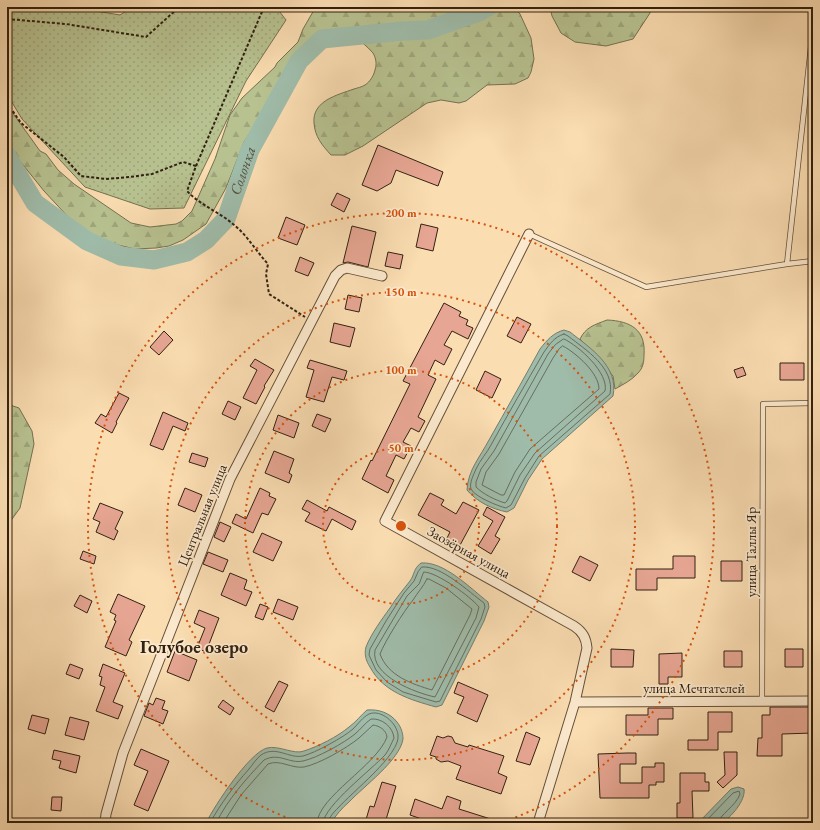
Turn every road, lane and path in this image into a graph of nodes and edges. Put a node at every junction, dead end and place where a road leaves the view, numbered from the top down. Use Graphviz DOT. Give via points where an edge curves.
graph roads {
  1 [pos="255,7"];
  2 [pos="264,7"];
  3 [pos="7,19"];
  4 [pos="813,29"];
  5 [pos="7,103"];
  6 [pos="196,166"];
  7 [pos="529,234"];
  8 [pos="813,261"];
  9 [pos="788,264"];
  10 [pos="382,276"];
  11 [pos="313,321"];
  12 [pos="813,403"];
  13 [pos="762,701"];
  14 [pos="813,701"];
  15 [pos="575,702"];
  16 [pos="105,823"];
  17 [pos="538,823"];
  1 -- 3 [label="path" via="178,8 146,37 66,24"];
  2 -- 6 [label="path"];
  4 -- 9 [label="lane"];
  5 -- 6 [label="path" via="21,124 64,157 81,176 106,179 130,177 152,174 183,162"];
  6 -- 11 [label="path" via="187,191 235,225 252,242 268,264 266,274 269,294"];
  7 -- 9 [label="lane" via="646,287"];
  7 -- 15 [label="street, Заозёрная улица" via="385,521 580,631 587,640 587,648"];
  8 -- 9 [label="lane"];
  10 -- 11 [label="street, Центральная улица" via="347,268 341,270 335,276"];
  11 -- 16 [label="street, Центральная улица" via="230,479 122,753"];
  12 -- 13 [label="lane, улица Таллы Яр" via="763,404"];
  13 -- 14 [label="street, улица Мечтателей"];
  13 -- 15 [label="street, улица Мечтателей"];
  15 -- 17 [label="street, Заозёрная улица"];
}
